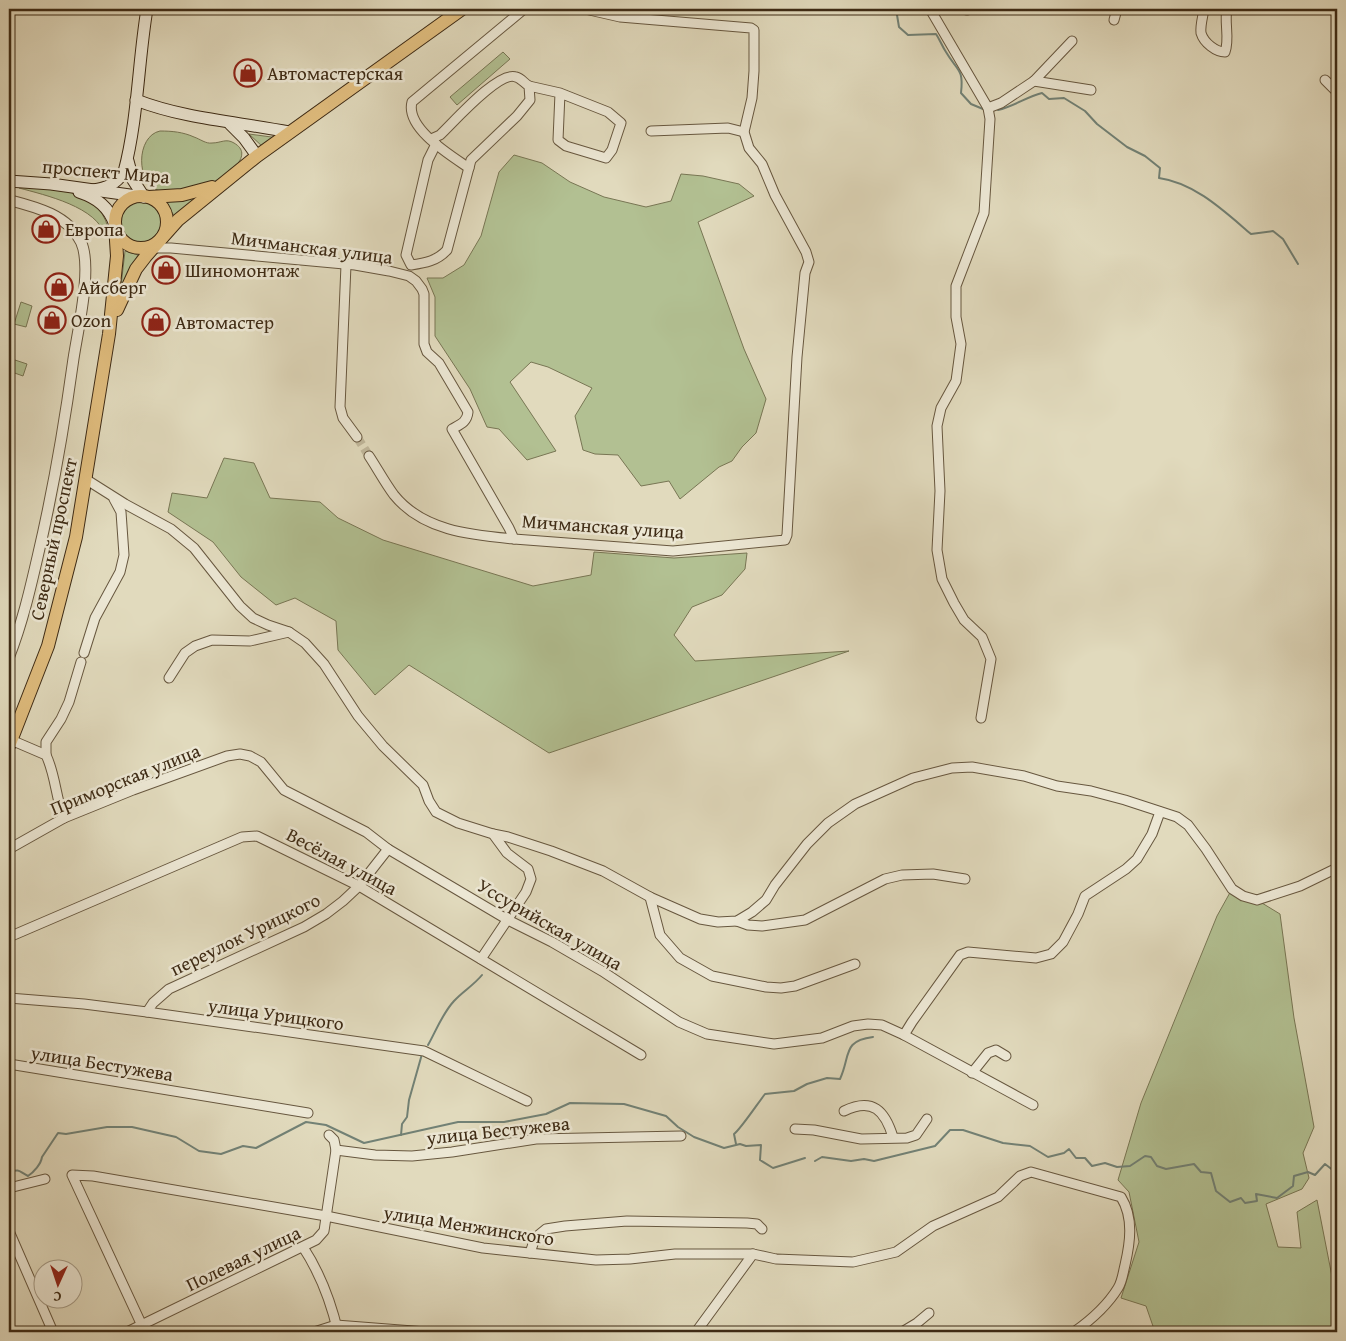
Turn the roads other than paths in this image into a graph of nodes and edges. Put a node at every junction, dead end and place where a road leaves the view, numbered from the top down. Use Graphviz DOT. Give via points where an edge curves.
graph roads {
  1 [pos="147,9"];
  2 [pos="462,9"];
  3 [pos="524,9"];
  4 [pos="585,9"];
  5 [pos="930,9"];
  6 [pos="1117,9"];
  7 [pos="1204,9"];
  8 [pos="1227,9"];
  9 [pos="1114,20"];
  10 [pos="1072,41"];
  11 [pos="1325,80"];
  12 [pos="1034,81"];
  13 [pos="529,86"];
  14 [pos="1092,90"];
  15 [pos="1337,92"];
  16 [pos="560,94"];
  17 [pos="136,100"];
  18 [pos="988,108"];
  19 [pos="230,124"];
  20 [pos="651,131"];
  21 [pos="289,132"];
  22 [pos="744,132"];
  23 [pos="433,142"];
  24 [pos="256,156"];
  25 [pos="127,159"];
  26 [pos="469,168"];
  27 [pos="227,178"];
  28 [pos="9,181"];
  29 [pos="51,184"];
  30 [pos="94,190"];
  31 [pos="144,197"];
  32 [pos="9,200"];
  33 [pos="115,225"];
  34 [pos="151,245"];
  35 [pos="346,265"];
  36 [pos="109,334"];
  37 [pos="357,437"];
  38 [pos="369,456"];
  39 [pos="87,480"];
  40 [pos="112,496"];
  41 [pos="514,539"];
  42 [pos="289,632"];
  43 [pos="84,653"];
  44 [pos="9,657"];
  45 [pos="81,662"];
  46 [pos="169,678"];
  47 [pos="981,718"];
  48 [pos="10,743"];
  49 [pos="46,755"];
  50 [pos="228,756"];
  51 [pos="1160,812"];
  52 [pos="64,818"];
  53 [pos="493,834"];
  54 [pos="388,849"];
  55 [pos="9,850"];
  56 [pos="1337,868"];
  57 [pos="965,879"];
  58 [pos="359,886"];
  59 [pos="650,897"];
  60 [pos="508,920"];
  61 [pos="736,921"];
  62 [pos="9,937"];
  63 [pos="481,959"];
  64 [pos="854,964"];
  65 [pos="9,998"];
  66 [pos="147,1012"];
  67 [pos="904,1035"];
  68 [pos="641,1055"];
  69 [pos="1006,1056"];
  70 [pos="9,1064"];
  71 [pos="972,1073"];
  72 [pos="527,1101"];
  73 [pos="1033,1104"];
  74 [pos="844,1111"];
  75 [pos="308,1113"];
  76 [pos="927,1119"];
  77 [pos="795,1129"];
  78 [pos="329,1135"];
  79 [pos="681,1136"];
  80 [pos="894,1138"];
  81 [pos="336,1150"];
  82 [pos="45,1179"];
  83 [pos="9,1188"];
  84 [pos="326,1216"];
  85 [pos="762,1229"];
  86 [pos="9,1230"];
  87 [pos="303,1247"];
  88 [pos="530,1253"];
  89 [pos="753,1254"];
  90 [pos="929,1313"];
  91 [pos="143,1329"];
  92 [pos="337,1329"];
  93 [pos="54,1332"];
  94 [pos="127,1332"];
  95 [pos="314,1332"];
  96 [pos="426,1332"];
  97 [pos="696,1332"];
  98 [pos="902,1332"];
  99 [pos="1074,1332"];
  1 -- 17 [label="main road"];
  2 -- 21 [label="main road"];
  3 -- 23 [label="street" via="412,102 414,122"];
  4 -- 22 [label="street" via="620,17 754,30 752,98"];
  5 -- 18 [label="street"];
  6 -- 9 [label="street"];
  7 -- 8 [label="street" via="1201,33 1219,52 1225,52 1228,44"];
  10 -- 12 [label="street"];
  11 -- 15 [label="street"];
  12 -- 14 [label="street"];
  12 -- 18 [label="street"];
  13 -- 16 [label="street"];
  13 -- 23 [label="street" via="509,76 497,82"];
  13 -- 26 [label="street" via="530,100 472,160"];
  16 -- 16 [label="street" via="558,140 566,146 606,158 621,124 608,112"];
  17 -- 19 [label="main road" via="164,110"];
  17 -- 25 [label="main road"];
  18 -- 47 [label="street" via="989,151 984,212 956,286 956,317 961,344 956,380 941,408 937,426 940,491 937,550 942,579 964,620 982,637 991,659"];
  19 -- 21 [label="main road"];
  19 -- 24 [label="main road"];
  20 -- 22 [label="street" via="728,128"];
  21 -- 24 [label="main road"];
  22 -- 41 [label="street, Мичманская улица" via="749,148 762,164 809,262 805,273 799,338 787,535 784,540 673,551"];
  23 -- 26 [label="street"];
  23 -- 26 [label="street" via="406,255 411,265 440,258 447,250"];
  24 -- 27 [label="main road"];
  25 -- 30 [label="main road" via="124,172 113,185"];
  25 -- 31 [label="main road" via="133,180"];
  27 -- 31 [label="main road, проспект Мира" via="196,192"];
  27 -- 34 [label="main road"];
  28 -- 29 [label="main road, проспект Мира"];
  29 -- 30 [label="main road, проспект Мира"];
  29 -- 33 [label="main road" via="94,198 107,209"];
  30 -- 31 [label="main road, проспект Мира"];
  31 -- 33 [label="main road" via="130,199 121,205"];
  31 -- 34 [label="main road" via="154,200 165,213 166,229"];
  32 -- 44 [label="street" via="40,209 67,223 81,242 85,260 83,301 50,499 26,604"];
  33 -- 34 [label="main road" via="124,242 135,247"];
  33 -- 36 [label="main road" via="117,256"];
  34 -- 35 [label="street, Мичманская улица"];
  34 -- 36 [label="main road" via="126,288"];
  35 -- 37 [label="street" via="340,407 343,418"];
  35 -- 41 [label="street, Мичманская улица" via="408,276 422,289 424,344 427,352 440,363 468,412 464,422 452,429"];
  36 -- 39 [label="main road, Северный проспект"];
  38 -- 41 [label="street" via="394,495 417,515 444,528"];
  39 -- 40 [label="street"];
  39 -- 48 [label="main road, Северный проспект" via="50,637"];
  40 -- 42 [label="street" via="171,529 194,548 253,618"];
  40 -- 43 [label="street" via="121,512 124,556 120,572 95,618"];
  42 -- 46 [label="street" via="250,641 212,640 195,646 185,653"];
  42 -- 53 [label="street" via="319,657 358,716 422,785 436,812"];
  45 -- 49 [label="street" via="69,702 46,742"];
  48 -- 49 [label="street"];
  49 -- 52 [label="street" via="53,770 57,801"];
  50 -- 52 [label="street, Приморская улица"];
  50 -- 54 [label="street, Уссурийская улица" via="240,754 262,762 284,790 366,832"];
  51 -- 56 [label="street" via="1177,817 1188,825 1232,889 1243,896 1257,900 1300,886"];
  51 -- 61 [label="street" via="1091,791 990,770 952,768 913,778 856,804 828,823 807,844 766,900"];
  51 -- 67 [label="street" via="1141,854 1126,869 1085,896 1063,942 1052,954 1036,958 963,953"];
  52 -- 55 [label="street, Приморская улица"];
  53 -- 59 [label="street" via="603,871"];
  53 -- 60 [label="street" via="502,848 528,869 531,879"];
  54 -- 58 [label="street, переулок Урицкого"];
  54 -- 60 [label="street, Уссурийская улица"];
  57 -- 61 [label="street" via="933,874 902,875 885,879 804,920 762,926"];
  58 -- 62 [label="street, Весёлая улица" via="258,836 242,838"];
  58 -- 63 [label="street, Весёлая улица"];
  58 -- 66 [label="street, переулок Урицкого" via="338,906 304,927 169,989"];
  59 -- 61 [label="street" via="700,919"];
  59 -- 64 [label="street" via="660,935 680,958 712,976 781,988"];
  60 -- 63 [label="street"];
  60 -- 67 [label="street, Уссурийская улица" via="602,971 679,1022 707,1034 774,1044 822,1038 868,1024 882,1025"];
  63 -- 68 [label="street, Весёлая улица"];
  65 -- 66 [label="street, улица Урицкого"];
  66 -- 72 [label="street, улица Урицкого" via="424,1051"];
  67 -- 71 [label="street"];
  69 -- 71 [label="street" via="996,1050 988,1053"];
  70 -- 75 [label="street, улица Бестужева"];
  71 -- 73 [label="street"];
  74 -- 80 [label="street" via="854,1106 878,1109 888,1120"];
  76 -- 80 [label="street" via="916,1135"];
  77 -- 80 [label="street" via="861,1139"];
  78 -- 81 [label="street"];
  79 -- 81 [label="street, улица Бестужева" via="536,1139 412,1156"];
  81 -- 84 [label="street, Полевая улица"];
  82 -- 83 [label="street"];
  84 -- 87 [label="street, Полевая улица" via="324,1231"];
  84 -- 88 [label="street, улица Менжинского" via="483,1248"];
  84 -- 91 [label="street, улица Менжинского" via="72,1175"];
  85 -- 88 [label="street" via="757,1224 747,1223 628,1221 565,1226 546,1228 535,1238"];
  86 -- 93 [label="street"];
  87 -- 91 [label="street, Полевая улица"];
  87 -- 92 [label="street" via="332,1306"];
  88 -- 89 [label="street, улица Менжинского" via="596,1260 675,1254"];
  89 -- 97 [label="street"];
  89 -- 99 [label="street, улица Менжинского" via="776,1259 853,1262 896,1252 933,1226 998,1197 1020,1176 1031,1172 1121,1197 1129,1216 1130,1241 1119,1287 1092,1320"];
  90 -- 98 [label="street" via="918,1324"];
  91 -- 94 [label="street, Полевая улица"];
  92 -- 95 [label="street"];
  92 -- 96 [label="street"];
}
